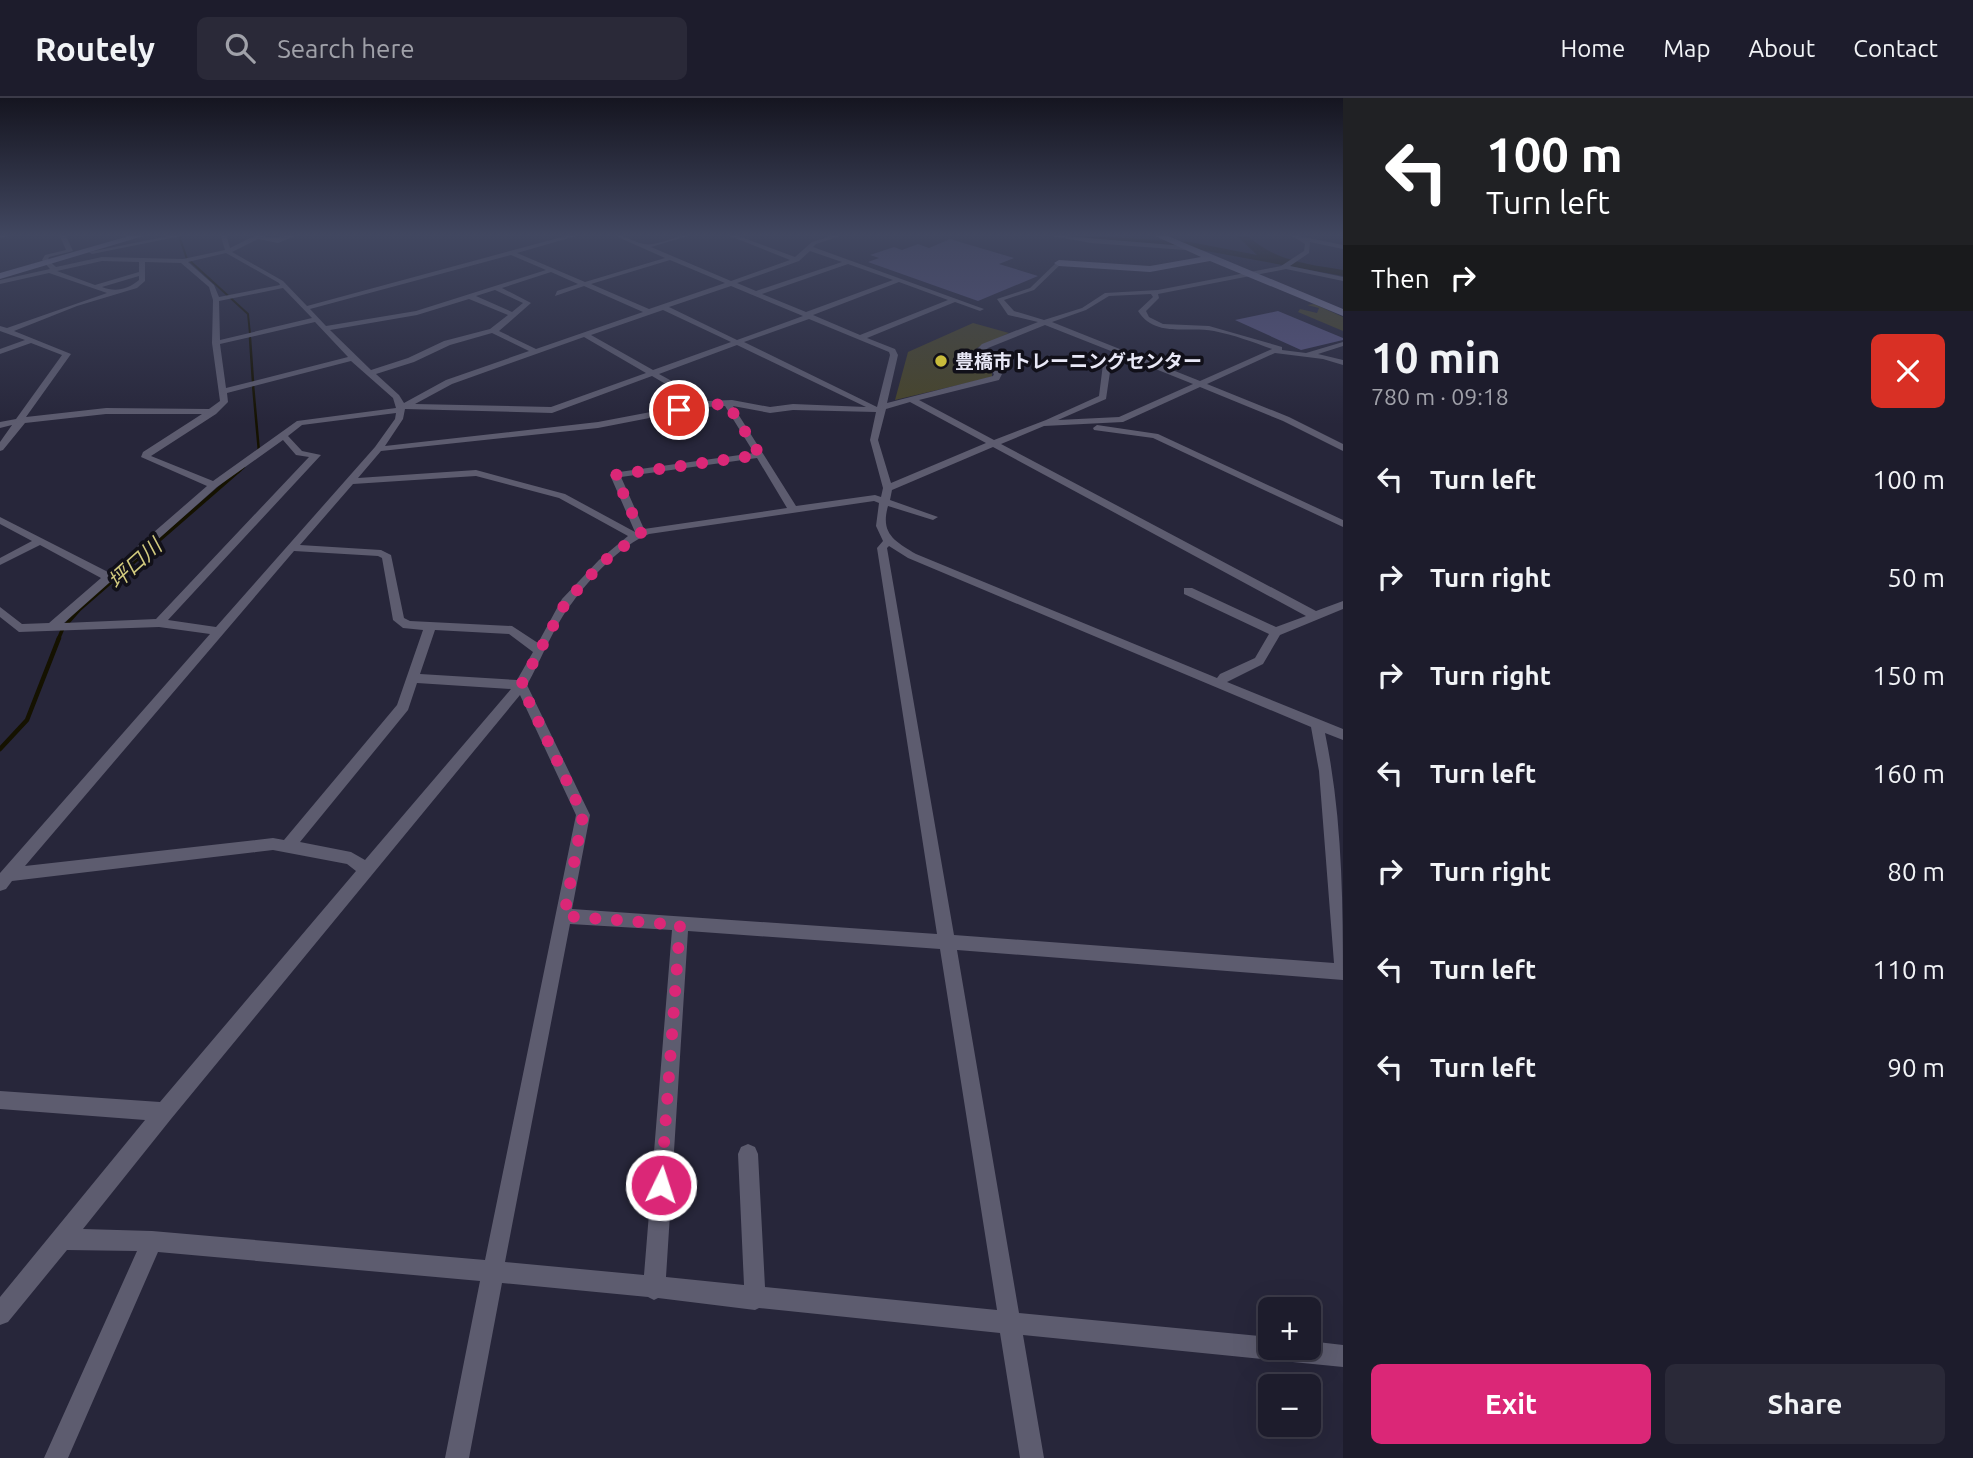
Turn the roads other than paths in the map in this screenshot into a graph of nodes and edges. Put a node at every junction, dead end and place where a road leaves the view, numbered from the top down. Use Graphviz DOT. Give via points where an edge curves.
graph roads {
  1 [pos="102,297"];
  2 [pos="229,297"];
  3 [pos="295,297"];
  4 [pos="345,297"];
  5 [pos="464,297"];
  6 [pos="472,297"];
  7 [pos="516,297"];
  8 [pos="616,297"];
  9 [pos="685,297"];
  10 [pos="765,297"];
  11 [pos="854,297"];
  12 [pos="947,297"];
  13 [pos="1005,297"];
  14 [pos="1102,297"];
  15 [pos="1156,297"];
  16 [pos="1306,297"];
  17 [pos="216,300"];
  18 [pos="954,300"];
  19 [pos="661,306"];
  20 [pos="306,308"];
  21 [pos="980,309"];
  22 [pos="648,311"];
  23 [pos="1343,313"];
  24 [pos="510,314"];
  25 [pos="807,316"];
  26 [pos="318,319"];
  27 [pos="1042,323"];
  28 [pos="326,328"];
  29 [pos="3,330"];
  30 [pos="493,331"];
  31 [pos="584,334"];
  32 [pos="859,338"];
  33 [pos="32,341"];
  34 [pos="739,342"];
  35 [pos="216,343"];
  36 [pos="1343,344"];
  37 [pos="534,351"];
  38 [pos="1282,351"];
  39 [pos="0,352"];
  40 [pos="1128,355"];
  41 [pos="1308,355"];
  42 [pos="353,358"];
  43 [pos="1343,363"];
  44 [pos="371,373"];
  45 [pos="653,373"];
  46 [pos="1199,384"];
  47 [pos="224,391"];
  48 [pos="912,400"];
  49 [pos="727,403"];
  50 [pos="706,404"];
  51 [pos="402,407"];
  52 [pos="881,409"];
  53 [pos="552,410"];
  54 [pos="213,412"];
  55 [pos="19,421"];
  56 [pos="1043,423"];
  57 [pos="1068,423"];
  58 [pos="0,425"];
  59 [pos="552,430"];
  60 [pos="281,436"];
  61 [pos="994,444"];
  62 [pos="0,448"];
  63 [pos="1343,448"];
  64 [pos="378,449"];
  65 [pos="760,455"];
  66 [pos="350,481"];
  67 [pos="214,485"];
  68 [pos="887,494"];
  69 [pos="793,509"];
  70 [pos="933,517"];
  71 [pos="0,520"];
  72 [pos="1343,524"];
  73 [pos="638,535"];
  74 [pos="39,541"];
  75 [pos="888,541"];
  76 [pos="291,548"];
  77 [pos="0,562"];
  78 [pos="109,577"];
  79 [pos="1188,591"];
  80 [pos="1343,605"];
  81 [pos="0,611"];
  82 [pos="1316,616"];
  83 [pos="159,623"];
  84 [pos="57,625"];
  85 [pos="430,625"];
  86 [pos="219,631"];
  87 [pos="1276,632"];
  88 [pos="539,650"];
  89 [pos="414,678"];
  90 [pos="1220,683"];
  91 [pos="521,685"];
  92 [pos="1317,724"];
  93 [pos="1343,735"];
  94 [pos="288,846"];
  95 [pos="366,870"];
  96 [pos="4,880"];
  97 [pos="564,916"];
  98 [pos="680,925"];
  99 [pos="946,942"];
  100 [pos="1343,972"];
  101 [pos="0,1100"];
  102 [pos="164,1112"];
  103 [pos="748,1154"];
  104 [pos="62,1239"];
  105 [pos="152,1241"];
  106 [pos="493,1271"];
  107 [pos="653,1289"];
  108 [pos="755,1299"];
  109 [pos="0,1314"];
  110 [pos="1010,1323"];
  111 [pos="1343,1356"];
  112 [pos="56,1458"];
  113 [pos="457,1458"];
  114 [pos="1032,1458"];
  1 -- 29 [label="street"];
  2 -- 17 [label="street"];
  3 -- 20 [label="street"];
  4 -- 20 [label="street"];
  5 -- 28 [label="street" via="410,315"];
  6 -- 24 [label="street"];
  7 -- 24 [label="street" via="528,303"];
  8 -- 22 [label="street"];
  9 -- 19 [label="street"];
  10 -- 25 [label="street"];
  11 -- 25 [label="street"];
  12 -- 18 [label="street"];
  13 -- 27 [label="street" via="1000,299 1011,313"];
  14 -- 27 [label="street"];
  15 -- 38 [label="street" via="1142,311 1149,320 1170,327 1207,328"];
  16 -- 23 [label="street"];
  17 -- 35 [label="street"];
  18 -- 21 [label="street"];
  18 -- 32 [label="street"];
  19 -- 22 [label="street"];
  19 -- 34 [label="street"];
  20 -- 26 [label="street"];
  22 -- 31 [label="street"];
  24 -- 30 [label="street"];
  25 -- 32 [label="street"];
  25 -- 34 [label="street"];
  26 -- 28 [label="street"];
  26 -- 35 [label="street"];
  27 -- 40 [label="street"];
  27 -- 48 [label="street" via="979,352 996,377"];
  28 -- 42 [label="street"];
  29 -- 33 [label="street"];
  30 -- 37 [label="street"];
  30 -- 44 [label="street" via="447,343"];
  31 -- 37 [label="street"];
  31 -- 45 [label="street"];
  32 -- 52 [label="street" via="894,355"];
  33 -- 39 [label="street"];
  33 -- 55 [label="street" via="67,354"];
  34 -- 45 [label="street"];
  34 -- 52 [label="street"];
  35 -- 47 [label="street"];
  36 -- 41 [label="street"];
  37 -- 51 [label="street" via="449,382"];
  38 -- 41 [label="street"];
  38 -- 46 [label="street"];
  40 -- 46 [label="street"];
  40 -- 56 [label="street" via="1107,364 1103,397"];
  41 -- 43 [label="street"];
  42 -- 44 [label="street"];
  42 -- 47 [label="street"];
  44 -- 51 [label="street"];
  45 -- 50 [label="street"];
  45 -- 53 [label="street"];
  46 -- 57 [label="street" via="1120,420"];
  46 -- 63 [label="street"];
  47 -- 54 [label="street" via="224,402"];
  48 -- 52 [label="street"];
  48 -- 61 [label="street"];
  49 -- 50 [label="street"];
  49 -- 52 [label="street" via="770,410"];
  49 -- 65 [label="street"];
  50 -- 59 [label="street"];
  51 -- 53 [label="street"];
  51 -- 60 [label="street" via="304,421"];
  51 -- 64 [label="street" via="396,427"];
  52 -- 68 [label="street" via="874,440"];
  53 -- 59 [label="street"];
  54 -- 55 [label="street" via="123,411"];
  54 -- 67 [label="street" via="146,457"];
  55 -- 58 [label="street"];
  55 -- 62 [label="street"];
  56 -- 57 [label="street"];
  56 -- 61 [label="street"];
  57 -- 72 [label="street" via="1155,436"];
  59 -- 64 [label="street"];
  60 -- 67 [label="street"];
  60 -- 83 [label="street" via="299,453 316,455"];
  61 -- 68 [label="street"];
  61 -- 82 [label="street"];
  64 -- 66 [label="street"];
  65 -- 69 [label="street"];
  65 -- 73 [label="street" via="615,475"];
  66 -- 73 [label="street" via="476,473 562,496"];
  66 -- 76 [label="street"];
  67 -- 78 [label="street"];
  68 -- 69 [label="street"];
  68 -- 70 [label="street"];
  68 -- 75 [label="street" via="881,526"];
  69 -- 73 [label="street"];
  71 -- 74 [label="street"];
  73 -- 88 [label="street" via="582,582"];
  74 -- 77 [label="street"];
  74 -- 78 [label="street"];
  75 -- 90 [label="street" via="912,556"];
  75 -- 99 [label="street" via="882,548"];
  76 -- 85 [label="street" via="381,553 387,557 399,620 407,625"];
  76 -- 86 [label="street"];
  78 -- 84 [label="street"];
  79 -- 87 [label="street"];
  80 -- 82 [label="street"];
  81 -- 84 [label="street" via="19,628"];
  82 -- 87 [label="street"];
  83 -- 84 [label="street"];
  83 -- 86 [label="street"];
  85 -- 88 [label="street" via="512,631"];
  85 -- 89 [label="street"];
  86 -- 96 [label="street"];
  87 -- 90 [label="street" via="1259,661"];
  88 -- 91 [label="street"];
  89 -- 91 [label="street"];
  89 -- 94 [label="street" via="403,707"];
  90 -- 92 [label="street"];
  91 -- 95 [label="street"];
  91 -- 97 [label="street" via="583,815"];
  92 -- 93 [label="street"];
  92 -- 100 [label="street" via="1326,771"];
  94 -- 95 [label="street" via="351,858"];
  94 -- 96 [label="street" via="273,844"];
  95 -- 102 [label="street"];
  97 -- 98 [label="street"];
  97 -- 106 [label="street"];
  98 -- 99 [label="street"];
  98 -- 107 [label="street"];
  99 -- 100 [label="street"];
  99 -- 110 [label="street"];
  101 -- 102 [label="street"];
  102 -- 104 [label="street"];
  103 -- 108 [label="street"];
  104 -- 105 [label="street"];
  104 -- 109 [label="street"];
  105 -- 106 [label="street"];
  105 -- 112 [label="street"];
  106 -- 107 [label="street"];
  106 -- 113 [label="street"];
  107 -- 108 [label="street"];
  108 -- 110 [label="street"];
  110 -- 111 [label="street"];
  110 -- 114 [label="street"];
}
